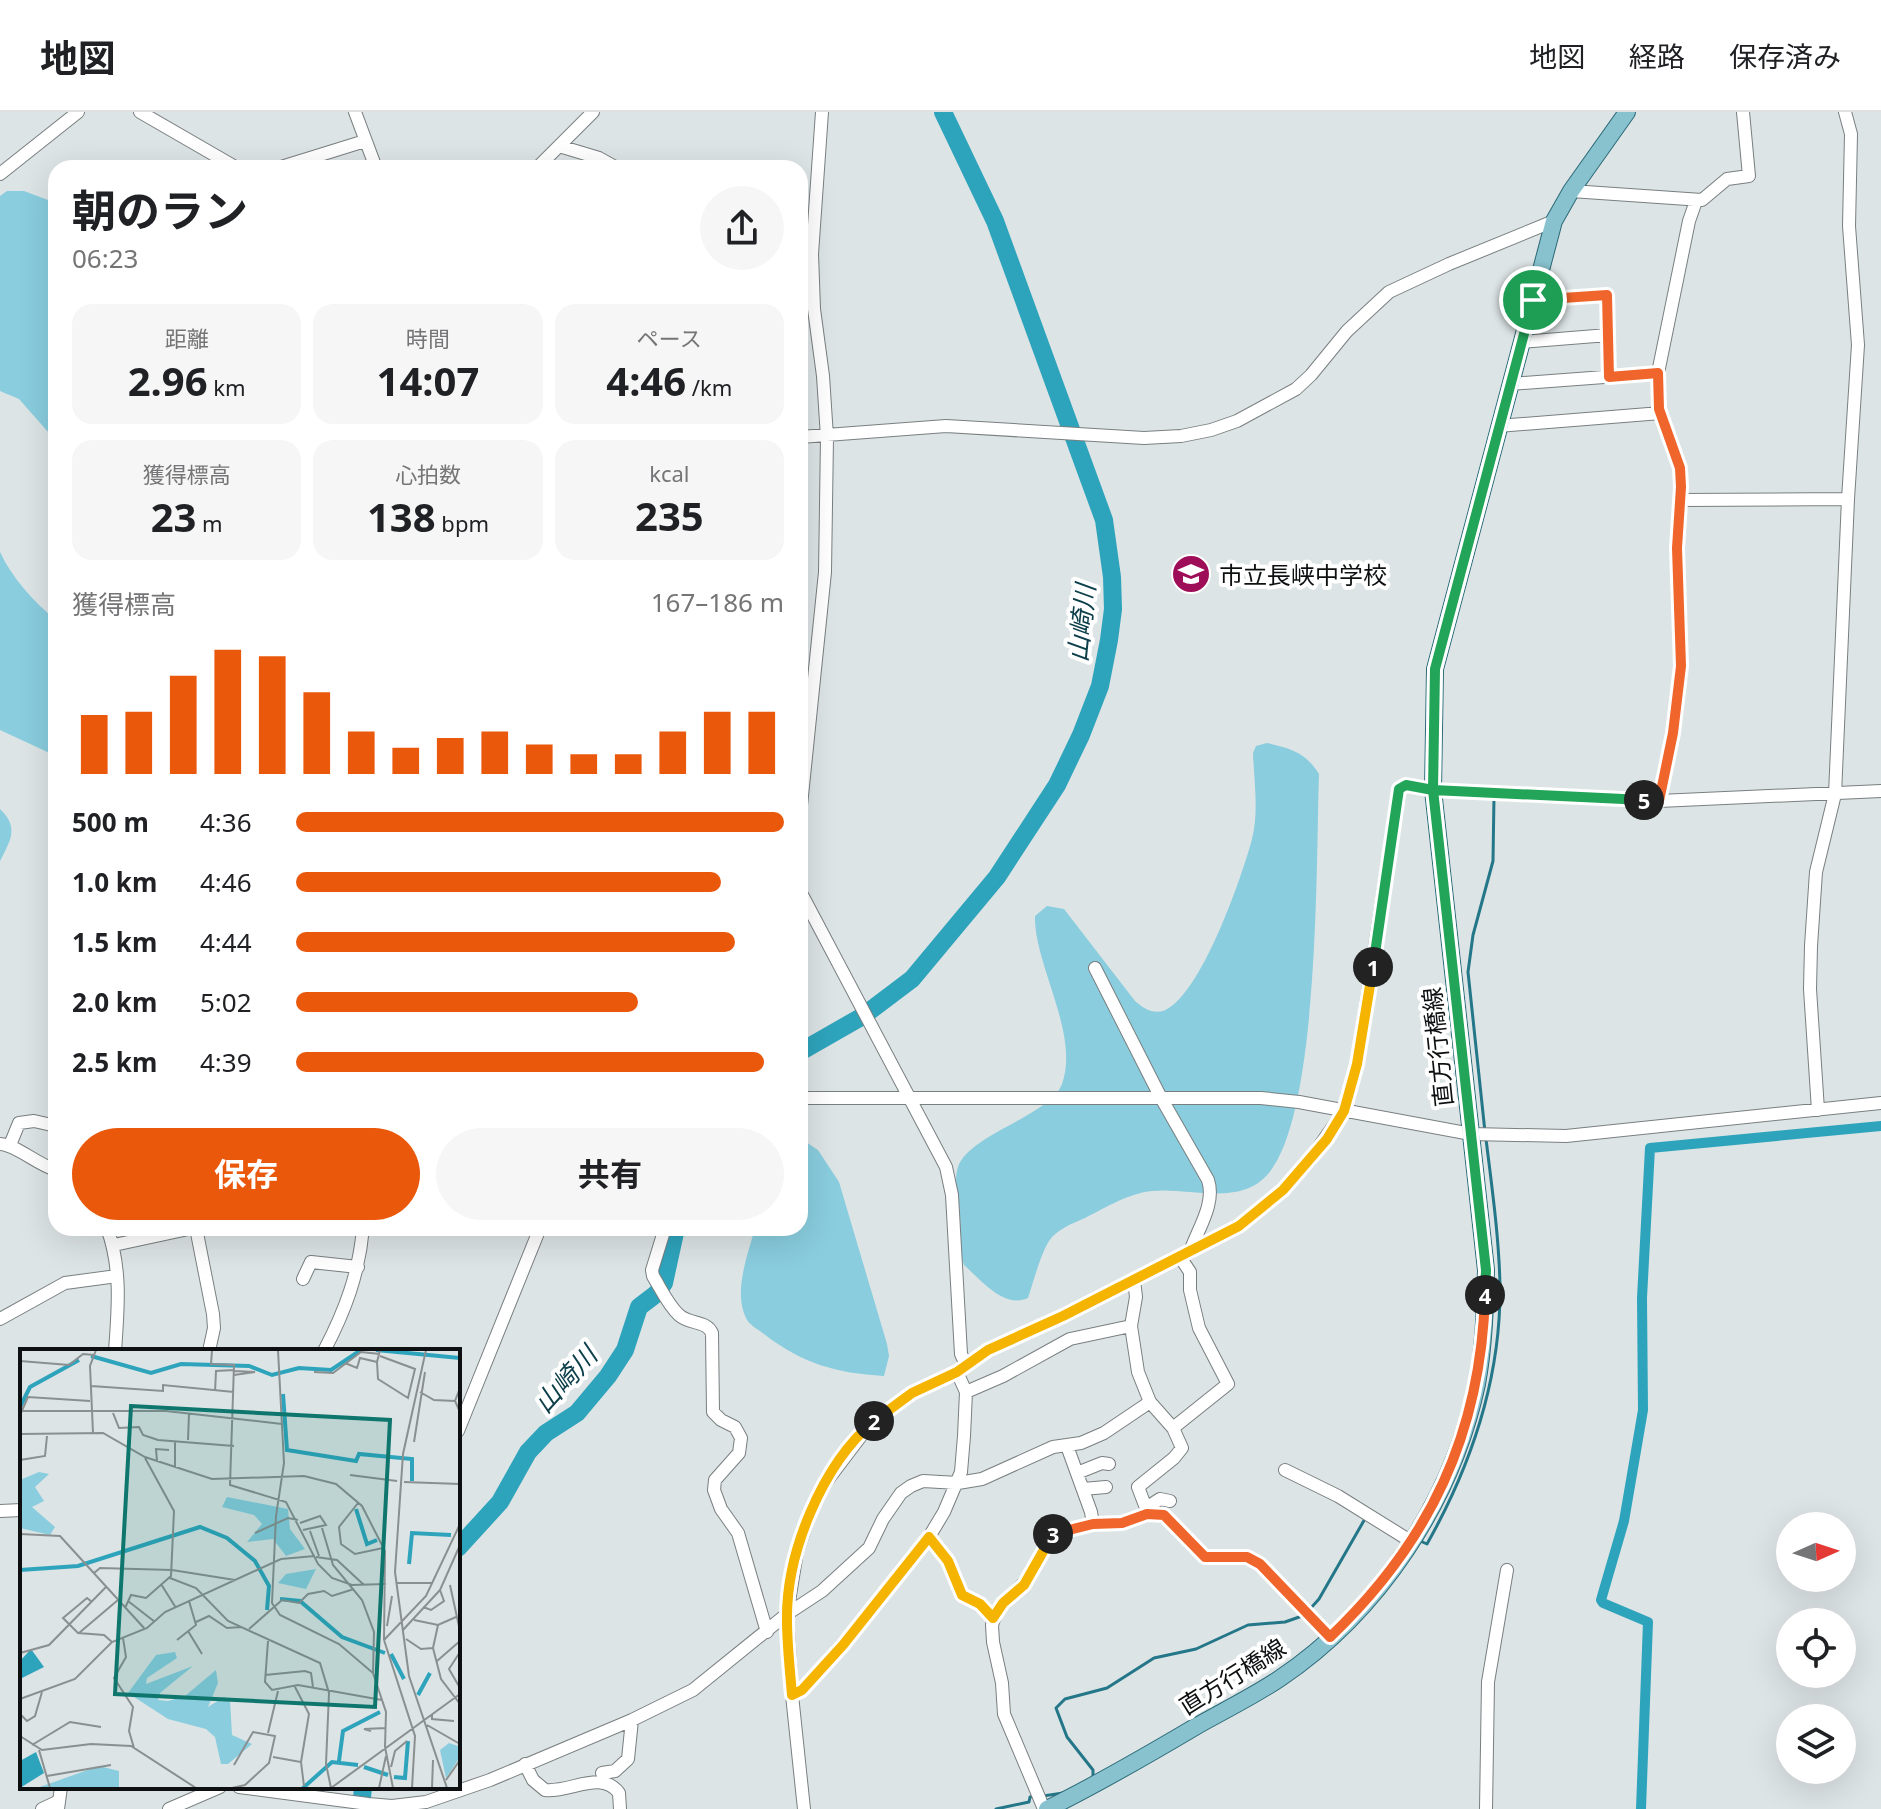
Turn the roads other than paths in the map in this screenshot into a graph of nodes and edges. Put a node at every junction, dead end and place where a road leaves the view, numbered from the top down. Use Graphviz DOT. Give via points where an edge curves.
graph roads {
  1 [pos="78,112"];
  2 [pos="140,112"];
  3 [pos="355,112"];
  4 [pos="593,112"];
  5 [pos="822,112"];
  6 [pos="1627,112"];
  7 [pos="1743,112"];
  8 [pos="1845,112"];
  9 [pos="365,141"];
  10 [pos="559,146"];
  11 [pos="223,160"];
  12 [pos="304,160"];
  13 [pos="373,160"];
  14 [pos="545,160"];
  15 [pos="594,160"];
  16 [pos="0,174"];
  17 [pos="1571,191"];
  18 [pos="1696,201"];
  19 [pos="1554,221"];
  20 [pos="1533,300"];
  21 [pos="1608,335"];
  22 [pos="1521,342"];
  23 [pos="1658,373"];
  24 [pos="1609,377"];
  25 [pos="1510,384"];
  26 [pos="1661,413"];
  27 [pos="1498,426"];
  28 [pos="808,437"];
  29 [pos="827,437"];
  30 [pos="1848,499"];
  31 [pos="1680,500"];
  32 [pos="808,737"];
  33 [pos="1433,790"];
  34 [pos="1881,791"];
  35 [pos="1835,794"];
  36 [pos="1659,801"];
  37 [pos="808,906"];
  38 [pos="1095,968"];
  39 [pos="1160,1096"];
  40 [pos="808,1098"];
  41 [pos="911,1098"];
  42 [pos="1881,1103"];
  43 [pos="1818,1110"];
  44 [pos="1344,1111"];
  45 [pos="48,1124"];
  46 [pos="1471,1134"];
  47 [pos="5,1144"];
  48 [pos="48,1167"];
  49 [pos="110,1236"];
  50 [pos="156,1236"];
  51 [pos="196,1236"];
  52 [pos="362,1236"];
  53 [pos="537,1236"];
  54 [pos="663,1236"];
  55 [pos="114,1245"];
  56 [pos="1185,1254"];
  57 [pos="358,1267"];
  58 [pos="117,1276"];
  59 [pos="303,1279"];
  60 [pos="1134,1280"];
  61 [pos="0,1319"];
  62 [pos="1131,1326"];
  63 [pos="115,1349"];
  64 [pos="209,1349"];
  65 [pos="325,1349"];
  66 [pos="962,1368"];
  67 [pos="966,1392"];
  68 [pos="1150,1402"];
  69 [pos="460,1426"];
  70 [pos="1173,1428"];
  71 [pos="1067,1446"];
  72 [pos="1109,1464"];
  73 [pos="1285,1470"];
  74 [pos="1077,1473"];
  75 [pos="958,1483"];
  76 [pos="1106,1487"];
  77 [pos="1083,1489"];
  78 [pos="1170,1501"];
  79 [pos="20,1510"];
  80 [pos="0,1511"];
  81 [pos="1146,1511"];
  82 [pos="1093,1524"];
  83 [pos="929,1537"];
  84 [pos="1412,1542"];
  85 [pos="1507,1570"];
  86 [pos="787,1614"];
  87 [pos="993,1618"];
  88 [pos="767,1632"];
  89 [pos="1330,1637"];
  90 [pos="792,1695"];
  91 [pos="632,1720"];
  92 [pos="525,1764"];
  93 [pos="602,1773"];
  94 [pos="215,1789"];
  95 [pos="254,1789"];
  96 [pos="620,1804"];
  97 [pos="59,1805"];
  98 [pos="42,1809"];
  99 [pos="169,1809"];
  100 [pos="804,1809"];
  101 [pos="1045,1809"];
  102 [pos="1486,1809"];
  1 -- 16 [label="street"];
  2 -- 11 [label="street"];
  3 -- 9 [label="street"];
  4 -- 10 [label="street"];
  5 -- 29 [label="street" via="812,254"];
  6 -- 17 [label="main road, 直方行橋線"];
  7 -- 18 [label="street" via="1749,176 1727,179"];
  8 -- 30 [label="street" via="1851,134 1849,226 1858,345"];
  9 -- 12 [label="street"];
  9 -- 13 [label="street"];
  10 -- 14 [label="street"];
  10 -- 15 [label="street"];
  17 -- 18 [label="street"];
  17 -- 19 [label="main road, 直方行橋線"];
  18 -- 23 [label="street"];
  19 -- 20 [label="main road, 直方行橋線"];
  19 -- 29 [label="street" via="1389,292 1296,389 1211,430 1144,438 946,426"];
  20 -- 21 [label="street" via="1607,295"];
  20 -- 22 [label="main road, 直方行橋線"];
  21 -- 22 [label="street"];
  21 -- 24 [label="street"];
  22 -- 25 [label="main road, 直方行橋線"];
  23 -- 24 [label="street"];
  23 -- 26 [label="street"];
  24 -- 25 [label="street"];
  25 -- 27 [label="main road, 直方行橋線"];
  26 -- 27 [label="street"];
  26 -- 31 [label="street" via="1680,468"];
  27 -- 33 [label="main road, 直方行橋線" via="1435,669"];
  28 -- 29 [label="street"];
  29 -- 32 [label="street" via="825,572"];
  30 -- 31 [label="street"];
  30 -- 35 [label="street"];
  31 -- 36 [label="street" via="1681,666"];
  33 -- 36 [label="street"];
  33 -- 44 [label="street" via="1406,785 1399,789 1364,1028"];
  33 -- 46 [label="main road, 直方行橋線"];
  34 -- 35 [label="street"];
  35 -- 36 [label="street"];
  35 -- 43 [label="street" via="1816,872 1811,946"];
  37 -- 41 [label="street"];
  38 -- 39 [label="street"];
  39 -- 41 [label="street"];
  39 -- 44 [label="street" via="1261,1098"];
  39 -- 56 [label="street" via="1211,1189"];
  40 -- 41 [label="street"];
  41 -- 66 [label="street" via="950,1180"];
  42 -- 43 [label="street"];
  43 -- 46 [label="street" via="1566,1136"];
  44 -- 46 [label="street"];
  44 -- 56 [label="street" via="1283,1190 1239,1226"];
  45 -- 47 [label="street" via="19,1123"];
  46 -- 84 [label="main road, 直方行橋線" via="1486,1270 1477,1384 1446,1480"];
  47 -- 48 [label="street"];
  49 -- 55 [label="street"];
  50 -- 55 [label="street"];
  51 -- 64 [label="street" via="213,1314"];
  52 -- 57 [label="street"];
  53 -- 69 [label="street"];
  54 -- 88 [label="street" via="652,1270 678,1314 712,1333 713,1412 741,1438 739,1453 715,1480 714,1490 738,1533"];
  55 -- 58 [label="street"];
  56 -- 60 [label="street"];
  56 -- 70 [label="street" via="1199,1328 1228,1384"];
  57 -- 59 [label="street" via="311,1262"];
  57 -- 65 [label="street" via="345,1311"];
  58 -- 61 [label="street" via="65,1283"];
  58 -- 63 [label="street"];
  60 -- 62 [label="street"];
  60 -- 66 [label="street" via="988,1350"];
  62 -- 67 [label="street" via="1070,1339"];
  62 -- 68 [label="street" via="1138,1372"];
  66 -- 67 [label="street"];
  66 -- 86 [label="street" via="912,1393 870,1424 839,1462 803,1530"];
  67 -- 75 [label="street"];
  68 -- 70 [label="street"];
  68 -- 71 [label="street" via="1104,1433"];
  70 -- 81 [label="street" via="1182,1448 1139,1484"];
  71 -- 74 [label="street"];
  71 -- 75 [label="street"];
  72 -- 74 [label="street"];
  73 -- 84 [label="street"];
  74 -- 77 [label="street"];
  75 -- 83 [label="street"];
  75 -- 86 [label="street" via="923,1481 901,1493 862,1555"];
  76 -- 77 [label="street"];
  77 -- 82 [label="street"];
  78 -- 81 [label="street" via="1160,1499"];
  79 -- 80 [label="street"];
  81 -- 82 [label="street" via="1122,1523"];
  81 -- 89 [label="street" via="1169,1518 1205,1557 1254,1560"];
  82 -- 87 [label="street" via="1052,1534 1024,1585"];
  83 -- 87 [label="street" via="948,1561 962,1595"];
  83 -- 90 [label="street" via="843,1645"];
  84 -- 89 [label="main road, 直方行橋線" via="1366,1603"];
  85 -- 102 [label="street" via="1488,1682"];
  86 -- 88 [label="street"];
  86 -- 90 [label="street"];
  87 -- 101 [label="street" via="1004,1714"];
  88 -- 91 [label="street" via="693,1690"];
  89 -- 101 [label="main road, 直方行橋線" via="1279,1679"];
  90 -- 100 [label="street"];
  91 -- 92 [label="street"];
  91 -- 93 [label="street" via="628,1759 623,1767"];
  92 -- 95 [label="street" via="412,1804 368,1804"];
  92 -- 96 [label="street" via="545,1790 608,1782"];
  94 -- 99 [label="street"];
  97 -- 98 [label="street"];
}
